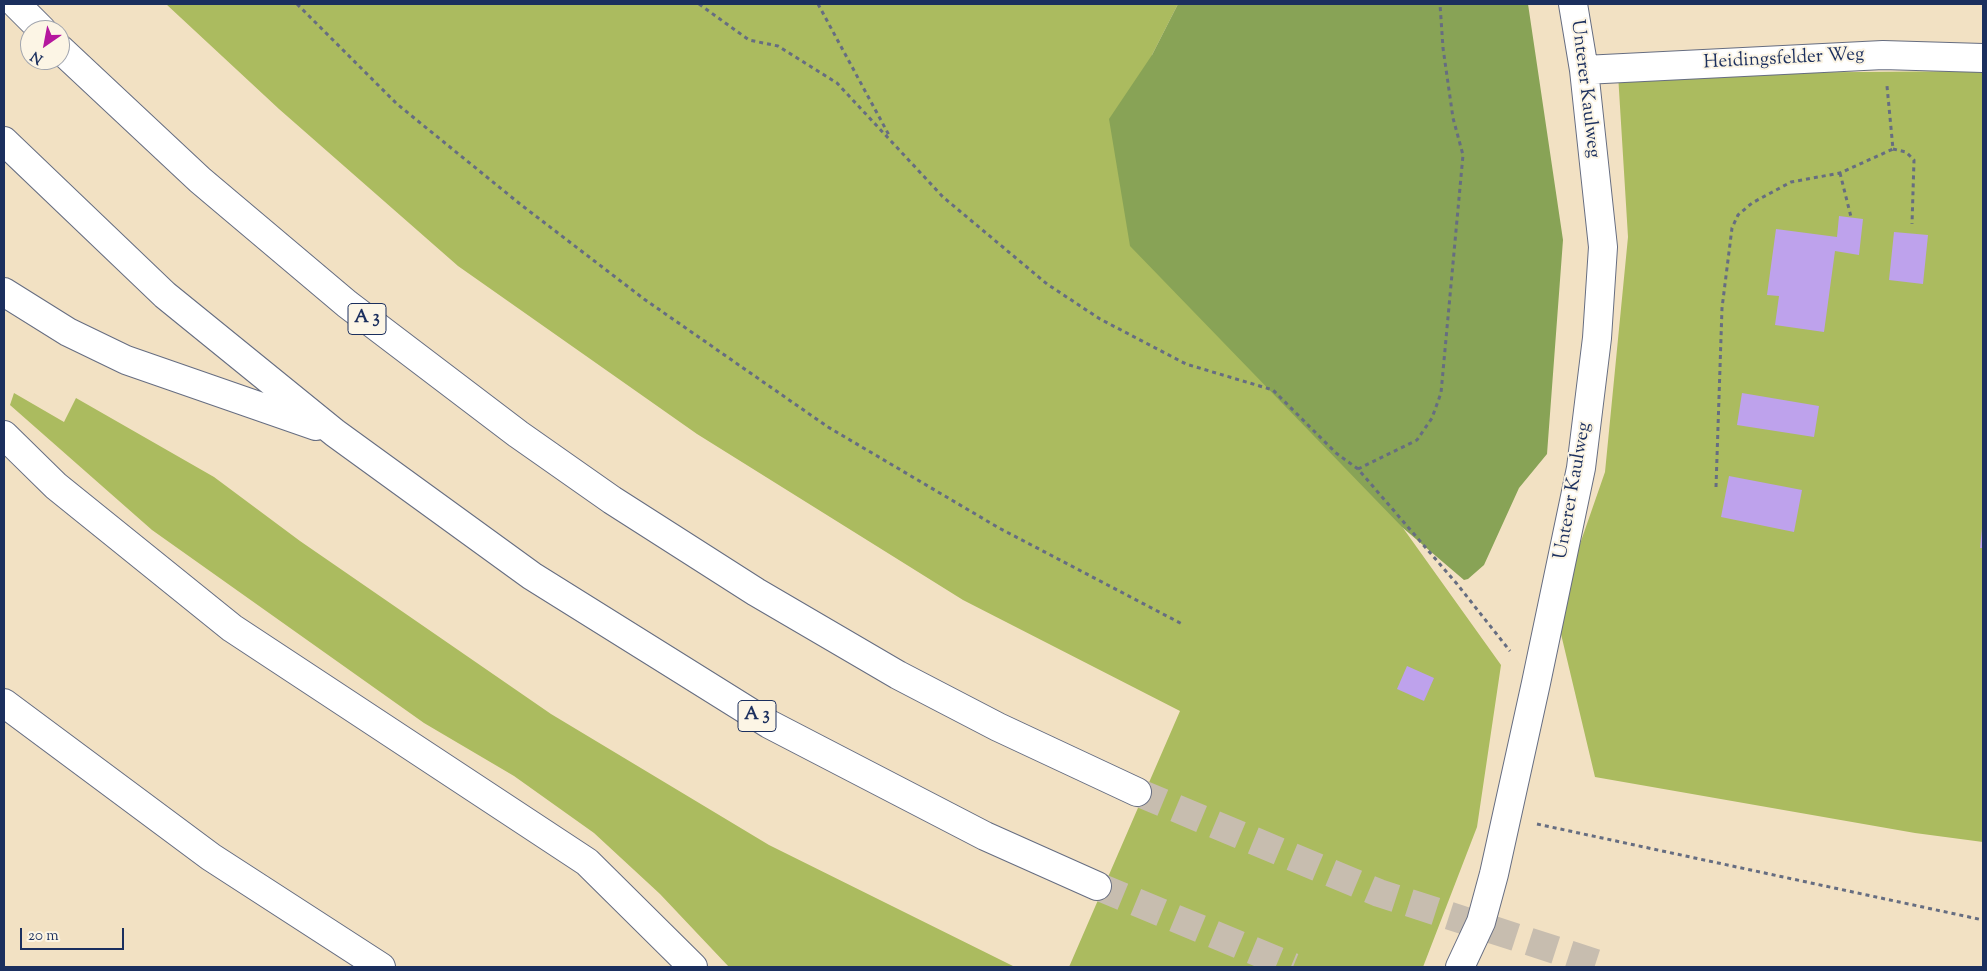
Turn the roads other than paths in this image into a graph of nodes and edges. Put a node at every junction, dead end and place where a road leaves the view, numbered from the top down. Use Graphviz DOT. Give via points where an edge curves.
graph roads {
  1 [pos="16,4"];
  2 [pos="1572,4"];
  3 [pos="32,20"];
  4 [pos="70,58"];
  5 [pos="1983,58"];
  6 [pos="1584,70"];
  7 [pos="4,141"];
  8 [pos="4,292"];
  9 [pos="335,433"];
  10 [pos="4,435"];
  11 [pos="4,703"];
  12 [pos="1137,792"];
  13 [pos="1097,886"];
  14 [pos="381,967"];
  15 [pos="692,967"];
  16 [pos="1460,967"];
  1 -- 3 [label="main road"];
  2 -- 6 [label="main road, Unterer Kaulweg"];
  4 -- 12 [label="main road, A 3" via="200,180 339,298 502,423 612,500 756,592 898,675"];
  5 -- 6 [label="main road, Heidingsfelder Weg" via="1883,55"];
  6 -- 16 [label="main road, Unterer Kaulweg" via="1602,247 1597,338 1581,468 1494,874 1480,922"];
  7 -- 9 [label="main road, A 3" via="164,295"];
  8 -- 9 [label="main road" via="68,332 126,360"];
  9 -- 13 [label="main road, A 3" via="532,576 770,724 985,836"];
  10 -- 15 [label="main road" via="56,486 232,628 587,862"];
  11 -- 14 [label="main road" via="210,857"];
}
